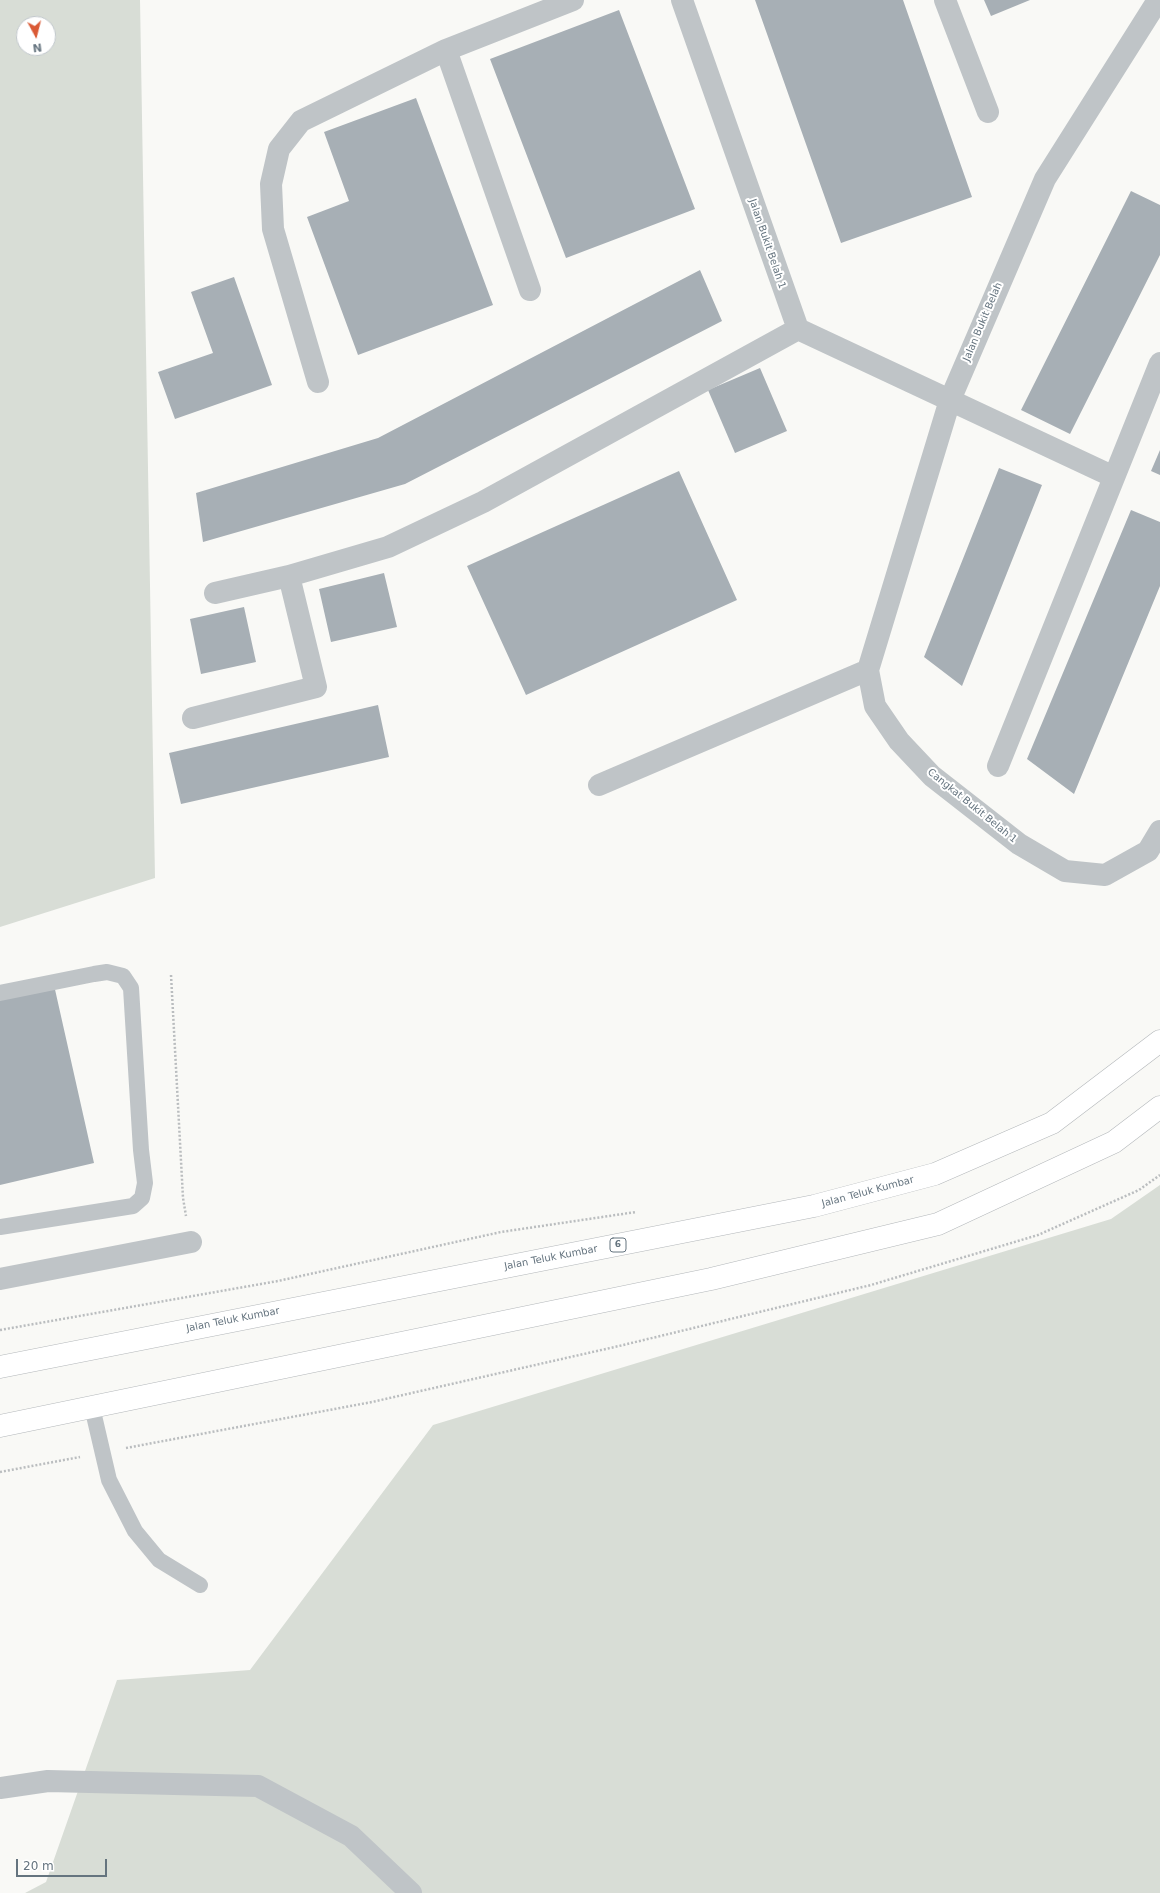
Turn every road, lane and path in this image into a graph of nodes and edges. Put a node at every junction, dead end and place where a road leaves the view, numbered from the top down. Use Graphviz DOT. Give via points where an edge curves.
graph roads {
  1 [pos="573,0"];
  2 [pos="682,0"];
  3 [pos="945,0"];
  4 [pos="1158,0"];
  5 [pos="446,50"];
  6 [pos="988,112"];
  7 [pos="530,290"];
  8 [pos="798,329"];
  9 [pos="1160,363"];
  10 [pos="318,382"];
  11 [pos="950,400"];
  12 [pos="1114,477"];
  13 [pos="288,576"];
  14 [pos="215,593"];
  15 [pos="868,670"];
  16 [pos="193,718"];
  17 [pos="998,766"];
  18 [pos="599,785"];
  19 [pos="1160,831"];
  20 [pos="171,975"];
  21 [pos="0,993"];
  22 [pos="1160,1040"];
  23 [pos="1160,1107"];
  24 [pos="1160,1175"];
  25 [pos="641,1211"];
  26 [pos="0,1227"];
  27 [pos="191,1242"];
  28 [pos="0,1279"];
  29 [pos="0,1330"];
  30 [pos="0,1367"];
  31 [pos="92,1407"];
  32 [pos="0,1426"];
  33 [pos="102,1452"];
  34 [pos="0,1472"];
  35 [pos="200,1585"];
  36 [pos="0,1788"];
  37 [pos="411,1893"];
  1 -- 5 [label="street"];
  2 -- 8 [label="street, Jalan Bukit Belah 1"];
  3 -- 6 [label="street"];
  4 -- 11 [label="street, Jalan Bukit Belah" via="1045,179"];
  5 -- 7 [label="street"];
  5 -- 10 [label="street" via="302,121 279,149 271,184 273,229"];
  8 -- 11 [label="street"];
  8 -- 13 [label="street" via="483,502 388,547"];
  9 -- 12 [label="street"];
  11 -- 12 [label="street"];
  11 -- 15 [label="street, Jalan Bukit Belah"];
  12 -- 17 [label="street"];
  13 -- 14 [label="street"];
  13 -- 16 [label="street" via="316,687"];
  15 -- 18 [label="street"];
  15 -- 19 [label="street, Cangkat Bukit Belah 1" via="875,706 899,742 932,776 1019,844 1065,871 1104,875 1148,851"];
  20 -- 27 [label="path" via="183,1198"];
  21 -- 26 [label="lane" via="107,972 123,976 131,988 145,1183 142,1198 133,1206"];
  22 -- 30 [label="highway, Jalan Teluk Kumbar / 6" via="1052,1124 935,1174 814,1206"];
  23 -- 31 [label="highway" via="1114,1142 938,1224 711,1279"];
  24 -- 33 [label="path" via="1139,1190 1038,1235 870,1285 372,1402"];
  25 -- 29 [label="path" via="501,1232 278,1281"];
  27 -- 28 [label="street"];
  31 -- 32 [label="highway"];
  31 -- 33 [label="lane"];
  33 -- 34 [label="path"];
  33 -- 35 [label="lane" via="109,1480 135,1531 159,1560"];
  36 -- 37 [label="street" via="48,1781 258,1786 351,1836"];
}
